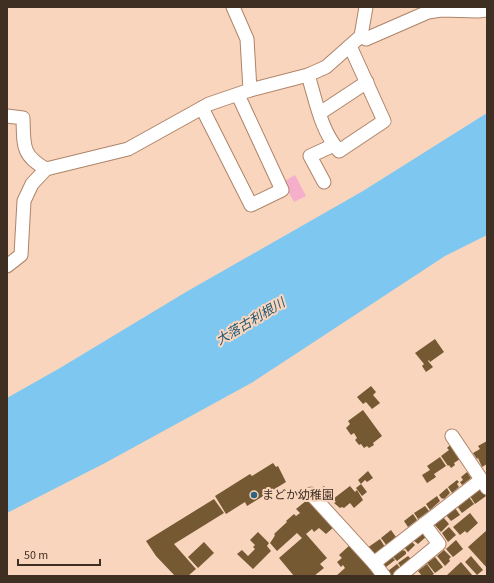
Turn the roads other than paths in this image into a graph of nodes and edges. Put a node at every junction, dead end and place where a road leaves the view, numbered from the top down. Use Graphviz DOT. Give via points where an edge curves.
graph roads {
  1 [pos="233,7"];
  2 [pos="366,7"];
  3 [pos="487,10"];
  4 [pos="361,36"];
  5 [pos="350,46"];
  6 [pos="308,75"];
  7 [pos="367,82"];
  8 [pos="244,92"];
  9 [pos="202,108"];
  10 [pos="320,113"];
  11 [pos="7,116"];
  12 [pos="334,145"];
  13 [pos="46,169"];
  14 [pos="324,182"];
  15 [pos="7,266"];
  16 [pos="452,436"];
  17 [pos="484,484"];
  18 [pos="311,494"];
  19 [pos="424,524"];
  20 [pos="374,564"];
  21 [pos="384,576"];
  22 [pos="400,576"];
  1 -- 8 [label="street" via="247,39"];
  2 -- 4 [label="street"];
  3 -- 4 [label="street" via="428,12 366,39"];
  4 -- 5 [label="street"];
  5 -- 6 [label="street" via="326,67"];
  5 -- 7 [label="street"];
  6 -- 8 [label="street"];
  6 -- 10 [label="street"];
  7 -- 10 [label="street"];
  7 -- 12 [label="street" via="384,121 339,152"];
  8 -- 9 [label="street"];
  8 -- 9 [label="street" via="282,190 251,205"];
  9 -- 13 [label="street" via="128,149"];
  10 -- 12 [label="street" via="320,118"];
  11 -- 13 [label="street" via="22,118 25,151 34,162"];
  12 -- 14 [label="street" via="310,156"];
  13 -- 15 [label="street" via="32,184 24,201 21,255"];
  16 -- 17 [label="street"];
  17 -- 19 [label="street"];
  18 -- 20 [label="street"];
  19 -- 20 [label="street"];
  19 -- 22 [label="street" via="439,544"];
  20 -- 21 [label="street"];
}
